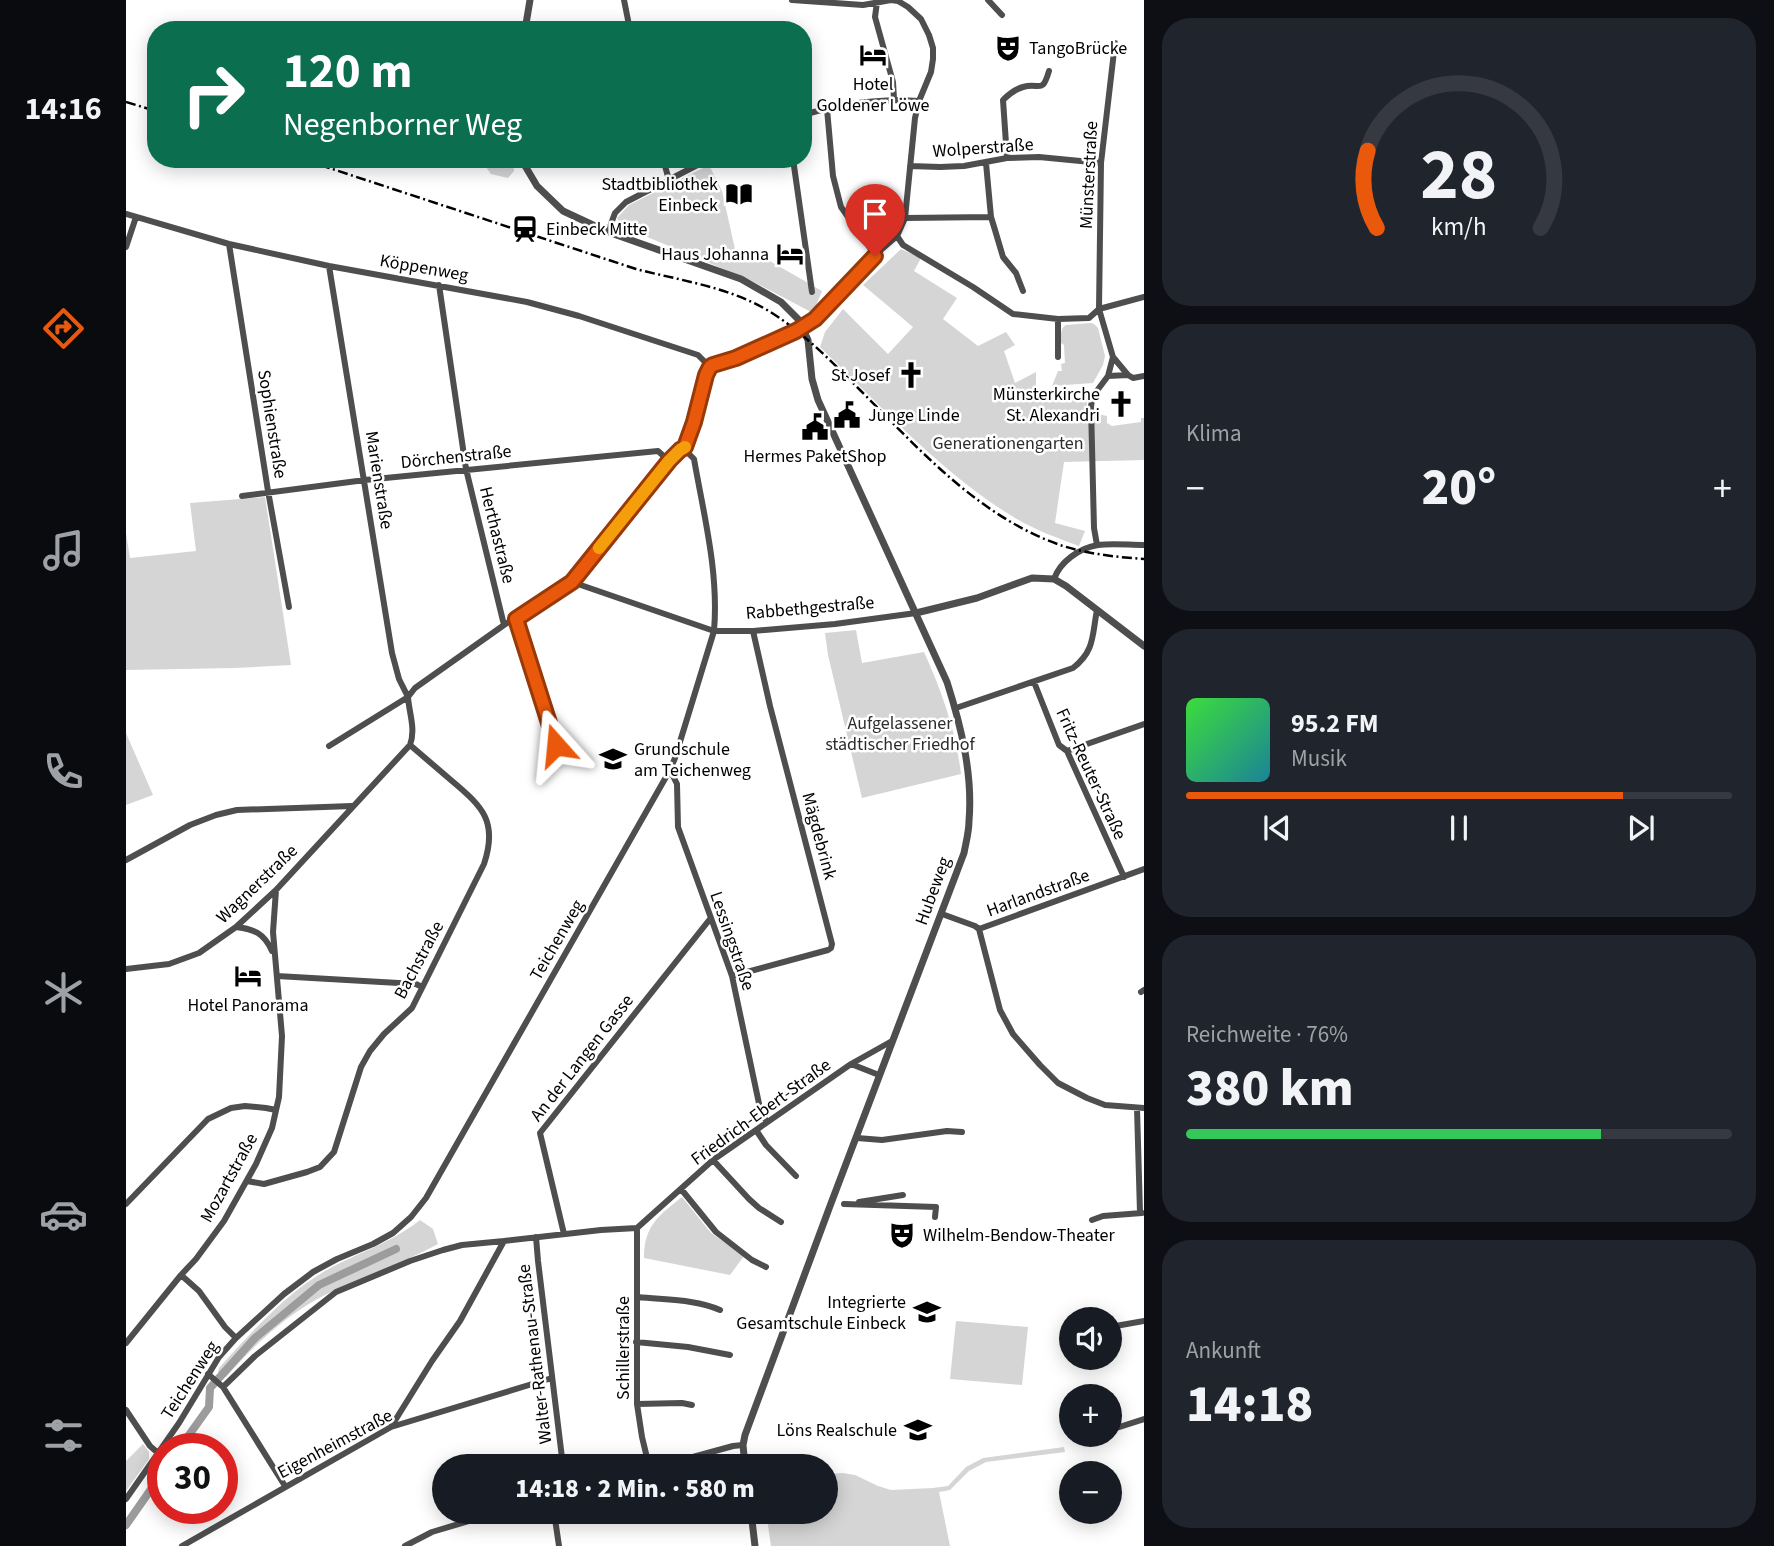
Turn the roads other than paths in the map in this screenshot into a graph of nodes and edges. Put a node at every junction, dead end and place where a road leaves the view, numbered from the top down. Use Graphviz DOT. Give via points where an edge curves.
graph roads {
  1 [pos="530,0"];
  2 [pos="624,0"];
  3 [pos="792,0"];
  4 [pos="988,0"];
  5 [pos="899,1"];
  6 [pos="877,2"];
  7 [pos="1002,15"];
  8 [pos="526,21"];
  9 [pos="628,21"];
  10 [pos="1115,43"];
  11 [pos="1049,71"];
  12 [pos="894,99"];
  13 [pos="919,100"];
  14 [pos="827,109"];
  15 [pos="812,113"];
  16 [pos="1007,158"];
  17 [pos="986,163"];
  18 [pos="1101,163"];
  19 [pos="910,166"];
  20 [pos="526,168"];
  21 [pos="666,168"];
  22 [pos="692,168"];
  23 [pos="794,168"];
  24 [pos="669,180"];
  25 [pos="126,214"];
  26 [pos="136,217"];
  27 [pos="991,217"];
  28 [pos="905,218"];
  29 [pos="608,232"];
  30 [pos="897,236"];
  31 [pos="229,244"];
  32 [pos="126,247"];
  33 [pos="877,254"];
  34 [pos="329,266"];
  35 [pos="439,285"];
  36 [pos="1023,291"];
  37 [pos="813,292"];
  38 [pos="1144,297"];
  39 [pos="1098,309"];
  40 [pos="1058,318"];
  41 [pos="802,327"];
  42 [pos="1113,357"];
  43 [pos="1058,358"];
  44 [pos="710,367"];
  45 [pos="1128,375"];
  46 [pos="1108,376"];
  47 [pos="1144,376"];
  48 [pos="685,447"];
  49 [pos="669,461"];
  50 [pos="466,469"];
  51 [pos="365,480"];
  52 [pos="268,491"];
  53 [pos="242,496"];
  54 [pos="1097,545"];
  55 [pos="1144,545"];
  56 [pos="1054,579"];
  57 [pos="572,582"];
  58 [pos="289,607"];
  59 [pos="1097,610"];
  60 [pos="916,613"];
  61 [pos="516,619"];
  62 [pos="504,625"];
  63 [pos="714,631"];
  64 [pos="753,631"];
  65 [pos="1144,646"];
  66 [pos="1034,682"];
  67 [pos="408,697"];
  68 [pos="956,708"];
  69 [pos="1144,724"];
  70 [pos="410,745"];
  71 [pos="556,745"];
  72 [pos="329,746"];
  73 [pos="1067,751"];
  74 [pos="670,770"];
  75 [pos="352,806"];
  76 [pos="126,860"];
  77 [pos="1144,869"];
  78 [pos="1124,877"];
  79 [pos="276,890"];
  80 [pos="942,914"];
  81 [pos="710,919"];
  82 [pos="236,927"];
  83 [pos="979,929"];
  84 [pos="275,956"];
  85 [pos="126,969"];
  86 [pos="277,975"];
  87 [pos="732,976"];
  88 [pos="422,987"];
  89 [pos="892,1041"];
  90 [pos="851,1064"];
  91 [pos="876,1074"];
  92 [pos="1141,1108"];
  93 [pos="276,1110"];
  94 [pos="767,1122"];
  95 [pos="756,1130"];
  96 [pos="962,1132"];
  97 [pos="857,1138"];
  98 [pos="713,1160"];
  99 [pos="796,1176"];
  100 [pos="247,1181"];
  101 [pos="681,1189"];
  102 [pos="903,1195"];
  103 [pos="889,1197"];
  104 [pos="126,1204"];
  105 [pos="844,1204"];
  106 [pos="830,1206"];
  107 [pos="888,1206"];
  108 [pos="1142,1213"];
  109 [pos="935,1217"];
  110 [pos="1092,1220"];
  111 [pos="781,1222"];
  112 [pos="637,1228"];
  113 [pos="564,1234"];
  114 [pos="537,1237"];
  115 [pos="504,1241"];
  116 [pos="766,1267"];
  117 [pos="181,1275"];
  118 [pos="638,1297"];
  119 [pos="720,1310"];
  120 [pos="1144,1321"];
  121 [pos="1122,1324"];
  122 [pos="236,1338"];
  123 [pos="636,1342"];
  124 [pos="126,1343"];
  125 [pos="730,1354"];
  126 [pos="208,1374"];
  127 [pos="552,1378"];
  128 [pos="223,1387"];
  129 [pos="637,1404"];
  130 [pos="692,1405"];
  131 [pos="126,1410"];
  132 [pos="1144,1419"];
  133 [pos="1122,1426"];
  134 [pos="391,1427"];
  135 [pos="172,1433"];
  136 [pos="147,1442"];
  137 [pos="743,1446"];
  138 [pos="562,1454"];
  139 [pos="646,1454"];
  140 [pos="706,1454"];
  141 [pos="744,1454"];
  142 [pos="147,1469"];
  143 [pos="285,1486"];
  144 [pos="126,1499"];
  145 [pos="459,1524"];
  146 [pos="556,1524"];
  147 [pos="752,1524"];
  148 [pos="182,1546"];
  149 [pos="405,1546"];
  150 [pos="559,1546"];
  151 [pos="755,1546"];
  1 -- 8 [label="street"];
  2 -- 9 [label="street"];
  3 -- 6 [label="street"];
  4 -- 7 [label="street"];
  5 -- 6 [label="street"];
  5 -- 13 [label="street" via="921,19 933,48 931,72"];
  6 -- 12 [label="street" via="875,17"];
  10 -- 18 [label="street, Münsterstraße"];
  11 -- 16 [label="street" via="1042,86 1024,87 1003,100"];
  12 -- 13 [label="street"];
  12 -- 14 [label="street"];
  13 -- 19 [label="street"];
  14 -- 15 [label="street"];
  14 -- 33 [label="street" via="833,176 841,207"];
  16 -- 17 [label="street, Wolperstraße"];
  16 -- 18 [label="street, Wolperstraße"];
  17 -- 19 [label="street, Wolperstraße"];
  17 -- 27 [label="street"];
  18 -- 39 [label="street, Münsterstraße"];
  19 -- 28 [label="street"];
  20 -- 29 [label="street" via="558,207"];
  21 -- 24 [label="street"];
  22 -- 24 [label="street"];
  23 -- 37 [label="street"];
  24 -- 29 [label="street" via="626,202 615,213"];
  25 -- 26 [label="street, Köppenweg"];
  26 -- 31 [label="street, Köppenweg"];
  26 -- 32 [label="street"];
  27 -- 28 [label="street"];
  27 -- 36 [label="street" via="1003,257"];
  28 -- 30 [label="street"];
  29 -- 41 [label="street" via="741,279 790,309"];
  30 -- 33 [label="street"];
  30 -- 40 [label="street" via="903,245 1013,314"];
  31 -- 34 [label="street, Köppenweg"];
  31 -- 52 [label="street, Sophienstraße"];
  33 -- 41 [label="street" via="828,307"];
  34 -- 35 [label="street, Köppenweg"];
  34 -- 51 [label="street, Marienstraße"];
  35 -- 44 [label="street, Köppenweg" via="579,316 698,355"];
  35 -- 50 [label="street, Herthastraße"];
  38 -- 39 [label="street"];
  39 -- 40 [label="street" via="1089,318"];
  39 -- 42 [label="street, Münsterstraße"];
  40 -- 43 [label="street"];
  41 -- 44 [label="street"];
  41 -- 60 [label="street, Hubeweg" via="818,400"];
  42 -- 45 [label="street"];
  42 -- 46 [label="street"];
  44 -- 48 [label="street"];
  45 -- 46 [label="street"];
  45 -- 47 [label="street"];
  46 -- 54 [label="street" via="1091,405"];
  48 -- 49 [label="street"];
  48 -- 63 [label="street, Teichenweg" via="694,459 715,574"];
  49 -- 50 [label="street, Dörchenstraße" via="658,451"];
  49 -- 57 [label="street"];
  50 -- 51 [label="street, Dörchenstraße"];
  50 -- 62 [label="street, Herthastraße"];
  51 -- 52 [label="street, Dörchenstraße"];
  51 -- 67 [label="street, Marienstraße" via="392,653"];
  52 -- 53 [label="street, Dörchenstraße"];
  52 -- 58 [label="street, Sophienstraße"];
  54 -- 55 [label="street"];
  54 -- 56 [label="street" via="1064,562"];
  56 -- 59 [label="street"];
  56 -- 60 [label="street, Rabbethgestraße" via="1032,578"];
  57 -- 61 [label="street"];
  57 -- 63 [label="street, Rabbethgestraße"];
  59 -- 65 [label="street"];
  59 -- 66 [label="street" via="1085,659"];
  60 -- 64 [label="street, Rabbethgestraße"];
  60 -- 68 [label="street, Hubeweg"];
  61 -- 62 [label="street"];
  61 -- 71 [label="street"];
  62 -- 67 [label="street"];
  63 -- 64 [label="street, Rabbethgestraße"];
  63 -- 74 [label="street, Teichenweg"];
  64 -- 87 [label="street, Mägdebrink" via="832,944 828,950"];
  66 -- 68 [label="street"];
  66 -- 73 [label="street, Fritz-Reuter-Straße" via="1059,746"];
  67 -- 70 [label="street, Marienstraße"];
  67 -- 72 [label="street"];
  68 -- 80 [label="street, Hubeweg" via="965,748 970,822"];
  69 -- 73 [label="street"];
  70 -- 75 [label="street, Wagnerstraße"];
  70 -- 88 [label="street, Bachstraße" via="475,800 489,830 484,864"];
  73 -- 78 [label="street, Fritz-Reuter-Straße"];
  74 -- 81 [label="street, Lessingstraße" via="677,783 678,827"];
  74 -- 122 [label="street, Teichenweg" via="426,1198 393,1233 313,1272"];
  75 -- 76 [label="street" via="237,810 190,825"];
  75 -- 79 [label="street, Wagnerstraße"];
  77 -- 78 [label="street, Harlandstraße"];
  78 -- 83 [label="street, Harlandstraße"];
  79 -- 82 [label="street, Wagnerstraße"];
  79 -- 84 [label="street, Mozartstraße"];
  80 -- 83 [label="street, Harlandstraße"];
  80 -- 89 [label="street, Hubeweg"];
  81 -- 87 [label="street, Lessingstraße"];
  81 -- 113 [label="street, An der Langen Gasse" via="540,1133"];
  82 -- 84 [label="street" via="260,934"];
  82 -- 85 [label="street, Wagnerstraße" via="199,953 169,964"];
  83 -- 92 [label="street" via="1000,1010 1013,1034 1040,1065 1058,1083 1087,1098 1105,1105"];
  84 -- 86 [label="street, Mozartstraße"];
  86 -- 88 [label="street"];
  86 -- 93 [label="street, Mozartstraße" via="282,1036"];
  87 -- 94 [label="street, Lessingstraße" via="761,1112"];
  88 -- 100 [label="street, Bachstraße" via="412,1008 384,1034 361,1067 334,1152 327,1161 314,1170 264,1184"];
  89 -- 90 [label="street, Friedrich-Ebert-Straße"];
  89 -- 91 [label="street, Hubeweg"];
  90 -- 91 [label="street, Friedrich-Ebert-Straße"];
  90 -- 94 [label="street, Friedrich-Ebert-Straße"];
  91 -- 97 [label="street, Hubeweg"];
  92 -- 108 [label="street"];
  93 -- 100 [label="street, Mozartstraße"];
  93 -- 104 [label="street" via="238,1107 208,1119"];
  94 -- 95 [label="street, Friedrich-Ebert-Straße"];
  95 -- 98 [label="street, Friedrich-Ebert-Straße"];
  95 -- 99 [label="street"];
  96 -- 97 [label="street"];
  97 -- 106 [label="street, Hubeweg"];
  98 -- 101 [label="street, Friedrich-Ebert-Straße"];
  98 -- 111 [label="street" via="749,1199"];
  100 -- 117 [label="street, Mozartstraße" via="224,1221"];
  101 -- 112 [label="street, Friedrich-Ebert-Straße"];
  101 -- 116 [label="street" via="716,1232"];
  102 -- 103 [label="street"];
  103 -- 105 [label="street"];
  103 -- 107 [label="street"];
  105 -- 106 [label="street"];
  105 -- 107 [label="street"];
  106 -- 137 [label="street, Hubeweg"];
  107 -- 109 [label="street" via="936,1207"];
  108 -- 110 [label="street"];
  112 -- 113 [label="street"];
  112 -- 118 [label="street, Schillerstraße"];
  113 -- 114 [label="street"];
  114 -- 115 [label="street"];
  114 -- 127 [label="street, Walter-Rathenau-Straße"];
  115 -- 128 [label="street" via="462,1245 337,1292"];
  115 -- 134 [label="street" via="460,1321"];
  117 -- 122 [label="street"];
  117 -- 124 [label="street, Mozartstraße"];
  118 -- 119 [label="street"];
  118 -- 123 [label="street, Schillerstraße"];
  120 -- 121 [label="street"];
  122 -- 126 [label="street, Teichenweg"];
  123 -- 125 [label="street"];
  123 -- 129 [label="street, Schillerstraße"];
  126 -- 128 [label="street"];
  126 -- 135 [label="street, Teichenweg"];
  127 -- 134 [label="street, Eigenheimstraße"];
  127 -- 138 [label="street, Walter-Rathenau-Straße"];
  128 -- 143 [label="street"];
  129 -- 130 [label="street"];
  129 -- 139 [label="street, Schillerstraße"];
  131 -- 136 [label="street"];
  132 -- 133 [label="street"];
  134 -- 143 [label="street, Eigenheimstraße"];
  137 -- 140 [label="street"];
  137 -- 141 [label="street, Hubeweg"];
  142 -- 144 [label="street, Teichenweg"];
  143 -- 148 [label="street, Eigenheimstraße"];
  145 -- 149 [label="street"];
  146 -- 150 [label="street"];
  147 -- 151 [label="street"];
}
